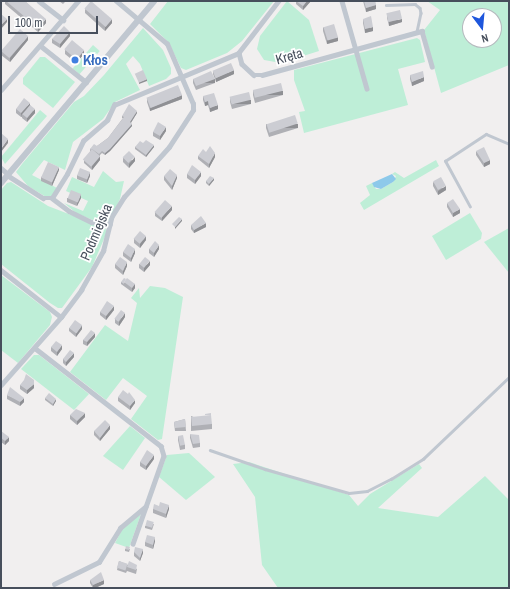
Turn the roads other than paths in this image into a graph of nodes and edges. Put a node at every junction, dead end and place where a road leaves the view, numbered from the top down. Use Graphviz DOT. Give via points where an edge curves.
graph roads {
  1 [pos="39,1"];
  2 [pos="78,1"];
  3 [pos="116,1"];
  4 [pos="154,1"];
  5 [pos="279,1"];
  6 [pos="342,1"];
  7 [pos="386,5"];
  8 [pos="63,20"];
  9 [pos="138,20"];
  10 [pos="417,32"];
  11 [pos="41,46"];
  12 [pos="357,49"];
  13 [pos="239,53"];
  14 [pos="432,66"];
  15 [pos="181,77"];
  16 [pos="86,82"];
  17 [pos="367,89"];
  18 [pos="1,90"];
  19 [pos="509,144"];
  20 [pos="1,168"];
  21 [pos="8,175"];
  22 [pos="1,182"];
  23 [pos="52,198"];
  24 [pos="470,206"];
  25 [pos="110,224"];
  26 [pos="1,270"];
  27 [pos="62,317"];
  28 [pos="35,348"];
  29 [pos="509,377"];
  30 [pos="1,385"];
  31 [pos="210,450"];
  32 [pos="146,506"];
  33 [pos="133,544"];
  34 [pos="54,584"];
  1 -- 8 [label="street"];
  2 -- 8 [label="street"];
  3 -- 9 [label="street"];
  4 -- 9 [label="street"];
  5 -- 13 [label="street"];
  6 -- 12 [label="street"];
  7 -- 10 [label="lane" via="415,4 420,8"];
  8 -- 11 [label="street"];
  9 -- 15 [label="street" via="167,44"];
  9 -- 16 [label="street"];
  10 -- 12 [label="street, Kręta"];
  10 -- 14 [label="street" via="422,31"];
  11 -- 16 [label="street"];
  11 -- 18 [label="street"];
  12 -- 13 [label="street, Kręta" via="262,75 254,75 247,70"];
  12 -- 17 [label="street"];
  13 -- 15 [label="street"];
  15 -- 23 [label="street" via="114,105 107,120 83,141"];
  15 -- 25 [label="street, Podmiejska" via="193,104 193,110 169,148 124,197"];
  16 -- 21 [label="street"];
  19 -- 24 [label="lane" via="486,134 445,161"];
  20 -- 21 [label="street"];
  21 -- 22 [label="street"];
  21 -- 23 [label="street" via="43,198"];
  23 -- 25 [label="street" via="69,211 92,222"];
  25 -- 27 [label="street, Podmiejska" via="103,251"];
  26 -- 27 [label="street"];
  27 -- 28 [label="street, Podmiejska"];
  28 -- 30 [label="street, Podmiejska"];
  28 -- 32 [label="street" via="161,446 164,456"];
  29 -- 31 [label="lane" via="423,459 392,480 367,491 349,493 265,470"];
  32 -- 33 [label="street"];
  32 -- 34 [label="street" via="120,528 99,562"];
}
